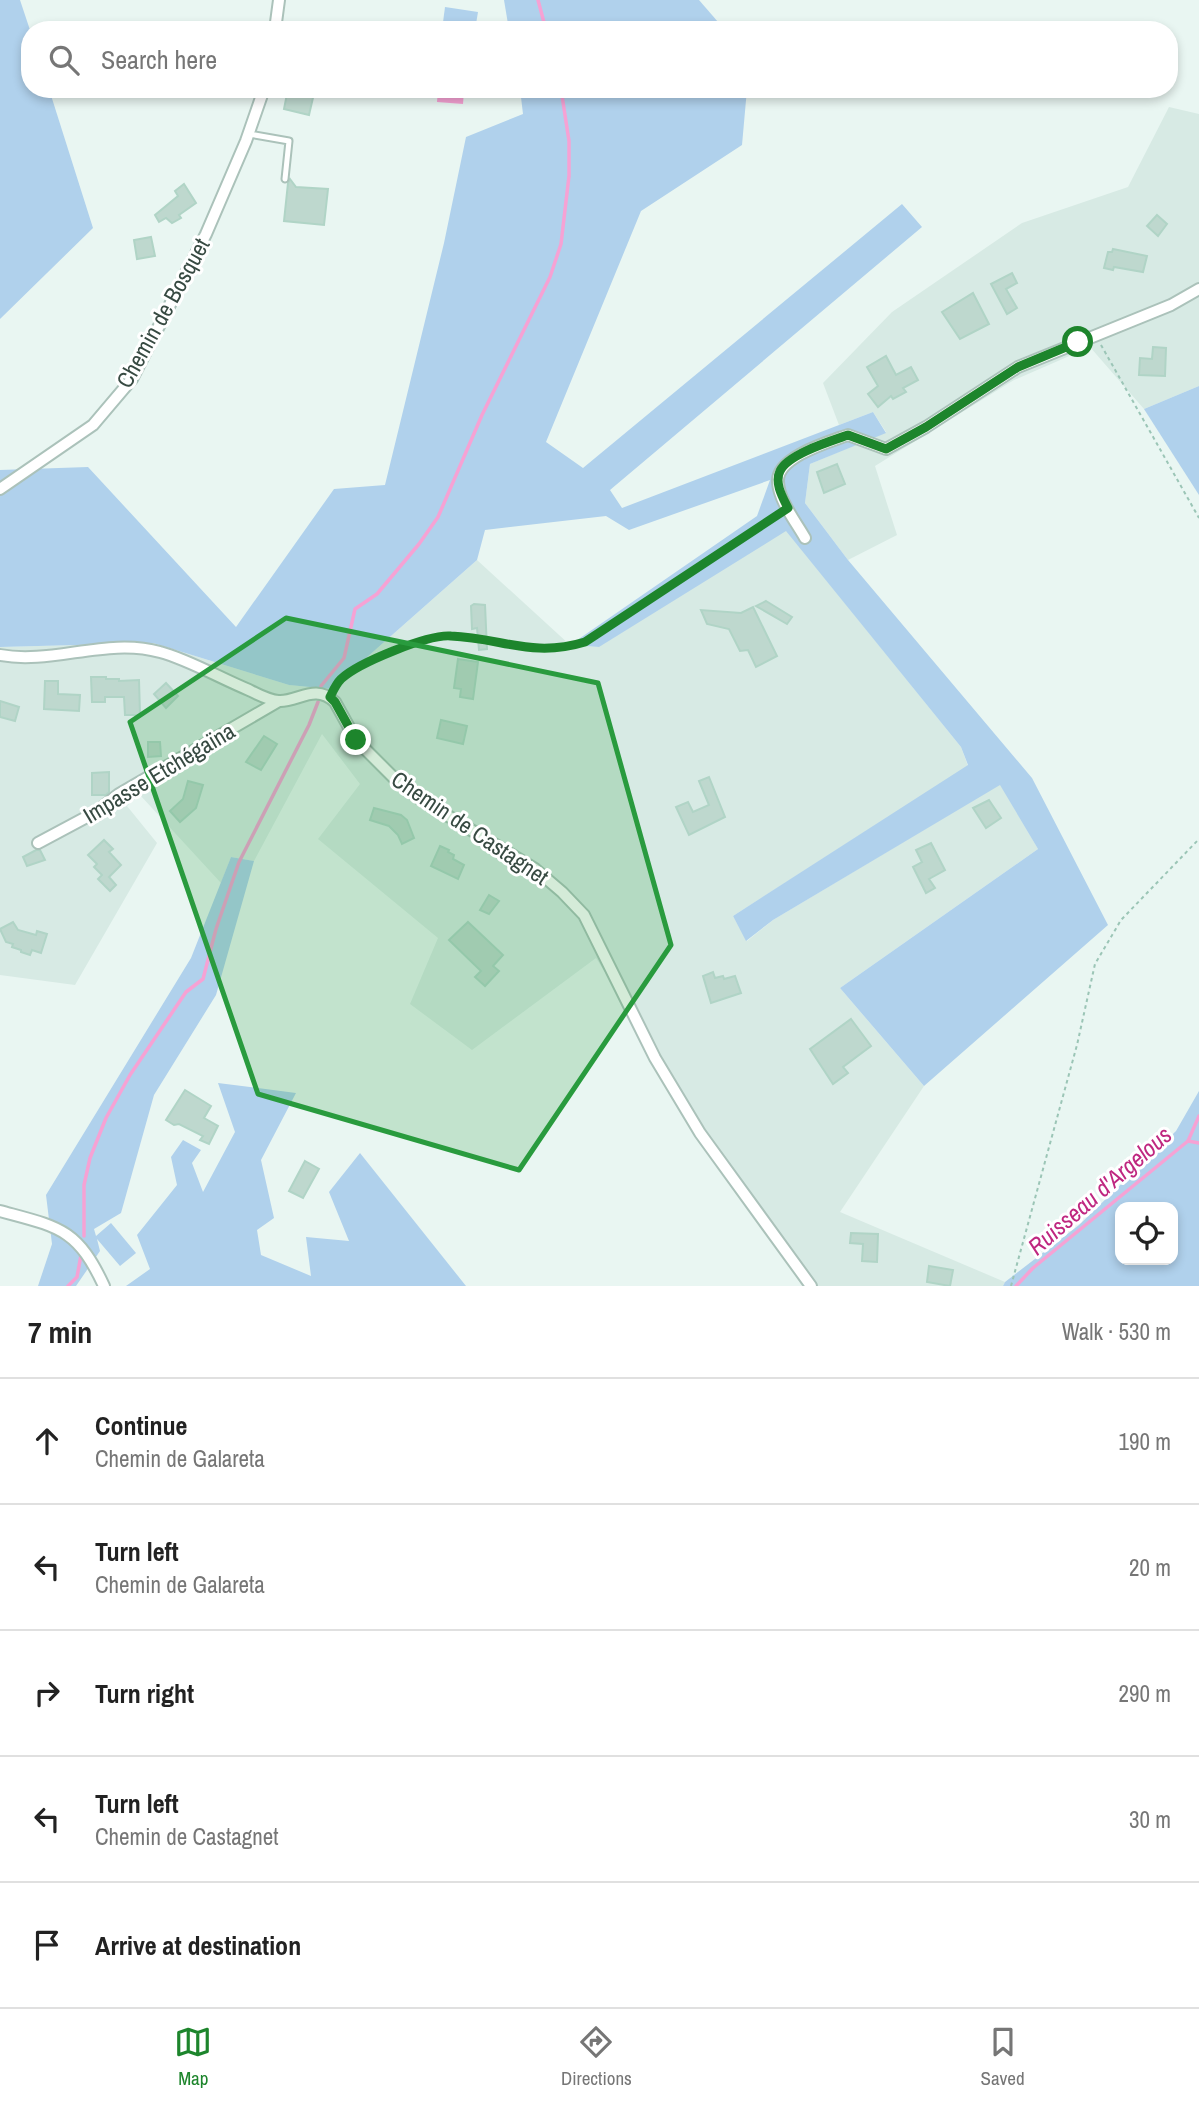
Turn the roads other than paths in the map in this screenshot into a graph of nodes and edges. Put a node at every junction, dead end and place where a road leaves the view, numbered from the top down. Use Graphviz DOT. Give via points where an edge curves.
graph roads {
  1 [pos="279,0"];
  2 [pos="276,21"];
  3 [pos="261,98"];
  4 [pos="249,134"];
  5 [pos="285,179"];
  6 [pos="1199,289"];
  7 [pos="0,489"];
  8 [pos="805,538"];
  9 [pos="0,655"];
  10 [pos="279,701"];
  11 [pos="38,843"];
  12 [pos="0,1211"];
  13 [pos="104,1286"];
  14 [pos="811,1286"];
  1 -- 2 [label="street"];
  3 -- 4 [label="street, Chemin de Bosquet"];
  4 -- 5 [label="lane" via="289,141"];
  4 -- 7 [label="street, Chemin de Bosquet" via="206,234 132,379 93,425"];
  6 -- 8 [label="street" via="1171,305 1018,367 886,449 848,435 813,447 786,464 778,483"];
  9 -- 10 [label="street" via="19,659 111,648 160,652"];
  10 -- 11 [label="street, Impasse Etchégaïna"];
  10 -- 14 [label="street, Chemin de Castagnet" via="303,694 330,697 356,740 396,780 535,869 584,915 655,1058 694,1122"];
  12 -- 13 [label="street" via="66,1232 81,1246"];
}
